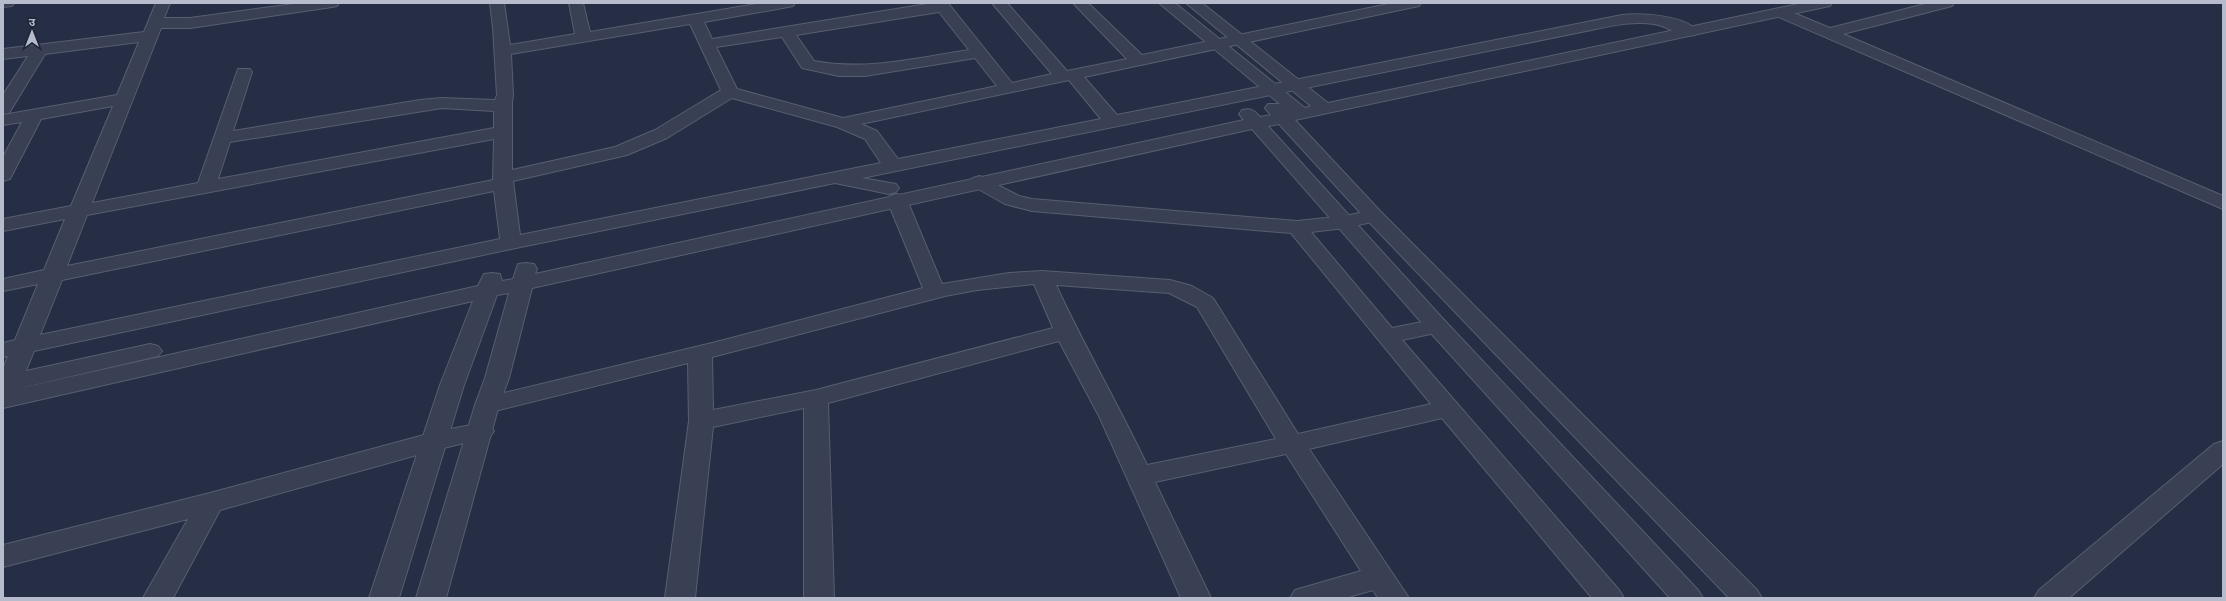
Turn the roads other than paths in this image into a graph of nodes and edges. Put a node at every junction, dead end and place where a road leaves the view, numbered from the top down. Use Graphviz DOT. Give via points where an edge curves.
graph roads {
  1 [pos="7,3"];
  2 [pos="163,3"];
  3 [pos="332,3"];
  4 [pos="497,3"];
  5 [pos="578,3"];
  6 [pos="784,3"];
  7 [pos="1000,3"];
  8 [pos="1080,3"];
  9 [pos="1166,3"];
  10 [pos="1193,3"];
  11 [pos="1414,3"];
  12 [pos="1825,3"];
  13 [pos="1947,3"];
  14 [pos="3,4"];
  15 [pos="942,5"];
  16 [pos="1777,8"];
  17 [pos="695,19"];
  18 [pos="1689,27"];
  19 [pos="152,30"];
  20 [pos="787,32"];
  21 [pos="1828,33"];
  22 [pos="584,37"];
  23 [pos="1236,39"];
  24 [pos="707,44"];
  25 [pos="1215,44"];
  26 [pos="40,49"];
  27 [pos="502,51"];
  28 [pos="979,53"];
  29 [pos="3,54"];
  30 [pos="1139,62"];
  31 [pos="244,72"];
  32 [pos="1068,76"];
  33 [pos="22,80"];
  34 [pos="3,83"];
  35 [pos="1295,84"];
  36 [pos="1272,88"];
  37 [pos="1008,89"];
  38 [pos="730,92"];
  39 [pos="124,99"];
  40 [pos="504,101"];
  41 [pos="1319,103"];
  42 [pos="3,109"];
  43 [pos="1275,113"];
  44 [pos="35,114"];
  45 [pos="3,120"];
  46 [pos="1113,121"];
  47 [pos="843,123"];
  48 [pos="503,132"];
  49 [pos="223,138"];
  50 [pos="884,167"];
  51 [pos="3,174"];
  52 [pos="832,178"];
  53 [pos="503,181"];
  54 [pos="980,182"];
  55 [pos="206,187"];
  56 [pos="893,194"];
  57 [pos="2223,203"];
  58 [pos="78,211"];
  59 [pos="1374,216"];
  60 [pos="1345,222"];
  61 [pos="3,225"];
  62 [pos="1297,227"];
  63 [pos="511,243"];
  64 [pos="525,274"];
  65 [pos="52,275"];
  66 [pos="1042,277"];
  67 [pos="491,282"];
  68 [pos="3,285"];
  69 [pos="935,292"];
  70 [pos="1436,326"];
  71 [pos="1066,332"];
  72 [pos="1387,336"];
  73 [pos="24,345"];
  74 [pos="3,350"];
  75 [pos="700,354"];
  76 [pos="5,391"];
  77 [pos="816,398"];
  78 [pos="487,404"];
  79 [pos="1449,408"];
  80 [pos="701,421"];
  81 [pos="481,431"];
  82 [pos="435,441"];
  83 [pos="1292,444"];
  84 [pos="2223,450"];
  85 [pos="1139,476"];
  86 [pos="210,502"];
  87 [pos="3,556"];
  88 [pos="1387,588"];
  89 [pos="158,598"];
  90 [pos="384,598"];
  91 [pos="432,598"];
  92 [pos="679,598"];
  93 [pos="819,598"];
  94 [pos="1196,598"];
  95 [pos="1305,598"];
  96 [pos="1609,598"];
  97 [pos="1688,598"];
  98 [pos="1747,598"];
  99 [pos="2049,598"];
  1 -- 14 [label="street"];
  2 -- 19 [label="street"];
  3 -- 19 [label="street"];
  4 -- 27 [label="street"];
  5 -- 22 [label="street"];
  6 -- 17 [label="street"];
  7 -- 32 [label="street"];
  8 -- 30 [label="street"];
  9 -- 25 [label="street"];
  10 -- 23 [label="street"];
  11 -- 23 [label="street"];
  12 -- 16 [label="street"];
  13 -- 21 [label="street"];
  15 -- 20 [label="street"];
  15 -- 28 [label="street"];
  16 -- 18 [label="street" via="1732,22"];
  16 -- 18 [label="street" via="1718,15"];
  16 -- 21 [label="street"];
  17 -- 22 [label="street"];
  17 -- 24 [label="street"];
  18 -- 35 [label="street" via="1652,17 1622,20"];
  18 -- 41 [label="street"];
  19 -- 26 [label="street"];
  19 -- 39 [label="street"];
  20 -- 24 [label="street"];
  20 -- 28 [label="street" via="808,65 839,71 865,71"];
  21 -- 57 [label="street"];
  22 -- 27 [label="street"];
  23 -- 25 [label="street"];
  23 -- 35 [label="street"];
  24 -- 38 [label="street"];
  25 -- 30 [label="street"];
  25 -- 36 [label="street"];
  26 -- 29 [label="street"];
  26 -- 33 [label="street"];
  27 -- 40 [label="street"];
  28 -- 37 [label="street"];
  30 -- 32 [label="street"];
  31 -- 49 [label="street"];
  32 -- 37 [label="street"];
  32 -- 46 [label="street"];
  33 -- 34 [label="street"];
  33 -- 42 [label="street"];
  35 -- 36 [label="street"];
  35 -- 41 [label="street"];
  36 -- 43 [label="street"];
  36 -- 46 [label="street"];
  37 -- 47 [label="street"];
  38 -- 47 [label="street"];
  38 -- 53 [label="street" via="667,130 621,151"];
  39 -- 44 [label="street"];
  39 -- 58 [label="street"];
  40 -- 48 [label="street"];
  40 -- 49 [label="street" via="420,105"];
  41 -- 43 [label="street"];
  43 -- 54 [label="street"];
  43 -- 56 [label="street"];
  43 -- 59 [label="street"];
  43 -- 60 [label="street"];
  44 -- 45 [label="street"];
  44 -- 51 [label="street"];
  46 -- 50 [label="street"];
  47 -- 50 [label="street" via="871,135"];
  48 -- 53 [label="street"];
  48 -- 55 [label="street"];
  49 -- 55 [label="street"];
  50 -- 52 [label="street"];
  52 -- 56 [label="street"];
  52 -- 63 [label="street"];
  53 -- 63 [label="street"];
  53 -- 65 [label="street"];
  54 -- 56 [label="street"];
  54 -- 62 [label="street" via="1012,200 1032,204"];
  55 -- 58 [label="street"];
  56 -- 64 [label="street"];
  56 -- 69 [label="street"];
  58 -- 61 [label="street"];
  58 -- 65 [label="street"];
  59 -- 60 [label="street"];
  59 -- 98 [label="street"];
  60 -- 62 [label="street"];
  60 -- 70 [label="street"];
  62 -- 72 [label="street"];
  63 -- 73 [label="street"];
  64 -- 67 [label="street"];
  64 -- 78 [label="street" via="497,378"];
  65 -- 68 [label="street"];
  65 -- 73 [label="street"];
  66 -- 69 [label="street"];
  66 -- 71 [label="street"];
  66 -- 83 [label="street" via="1170,287 1184,291 1205,303"];
  67 -- 76 [label="street"];
  67 -- 82 [label="street" via="452,385"];
  69 -- 75 [label="street"];
  70 -- 72 [label="street"];
  70 -- 97 [label="street"];
  71 -- 77 [label="street"];
  71 -- 85 [label="street" via="1111,416"];
  72 -- 79 [label="street"];
  73 -- 74 [label="street"];
  73 -- 76 [label="street"];
  75 -- 78 [label="street"];
  75 -- 80 [label="street"];
  77 -- 80 [label="street"];
  77 -- 93 [label="street"];
  78 -- 81 [label="street"];
  79 -- 83 [label="street"];
  79 -- 96 [label="street"];
  80 -- 92 [label="street"];
  81 -- 82 [label="street"];
  81 -- 91 [label="street"];
  82 -- 86 [label="street"];
  82 -- 90 [label="street"];
  83 -- 85 [label="street"];
  83 -- 88 [label="street"];
  84 -- 99 [label="street"];
  85 -- 94 [label="street"];
  86 -- 87 [label="street"];
  86 -- 89 [label="street"];
  88 -- 95 [label="street"];
}
